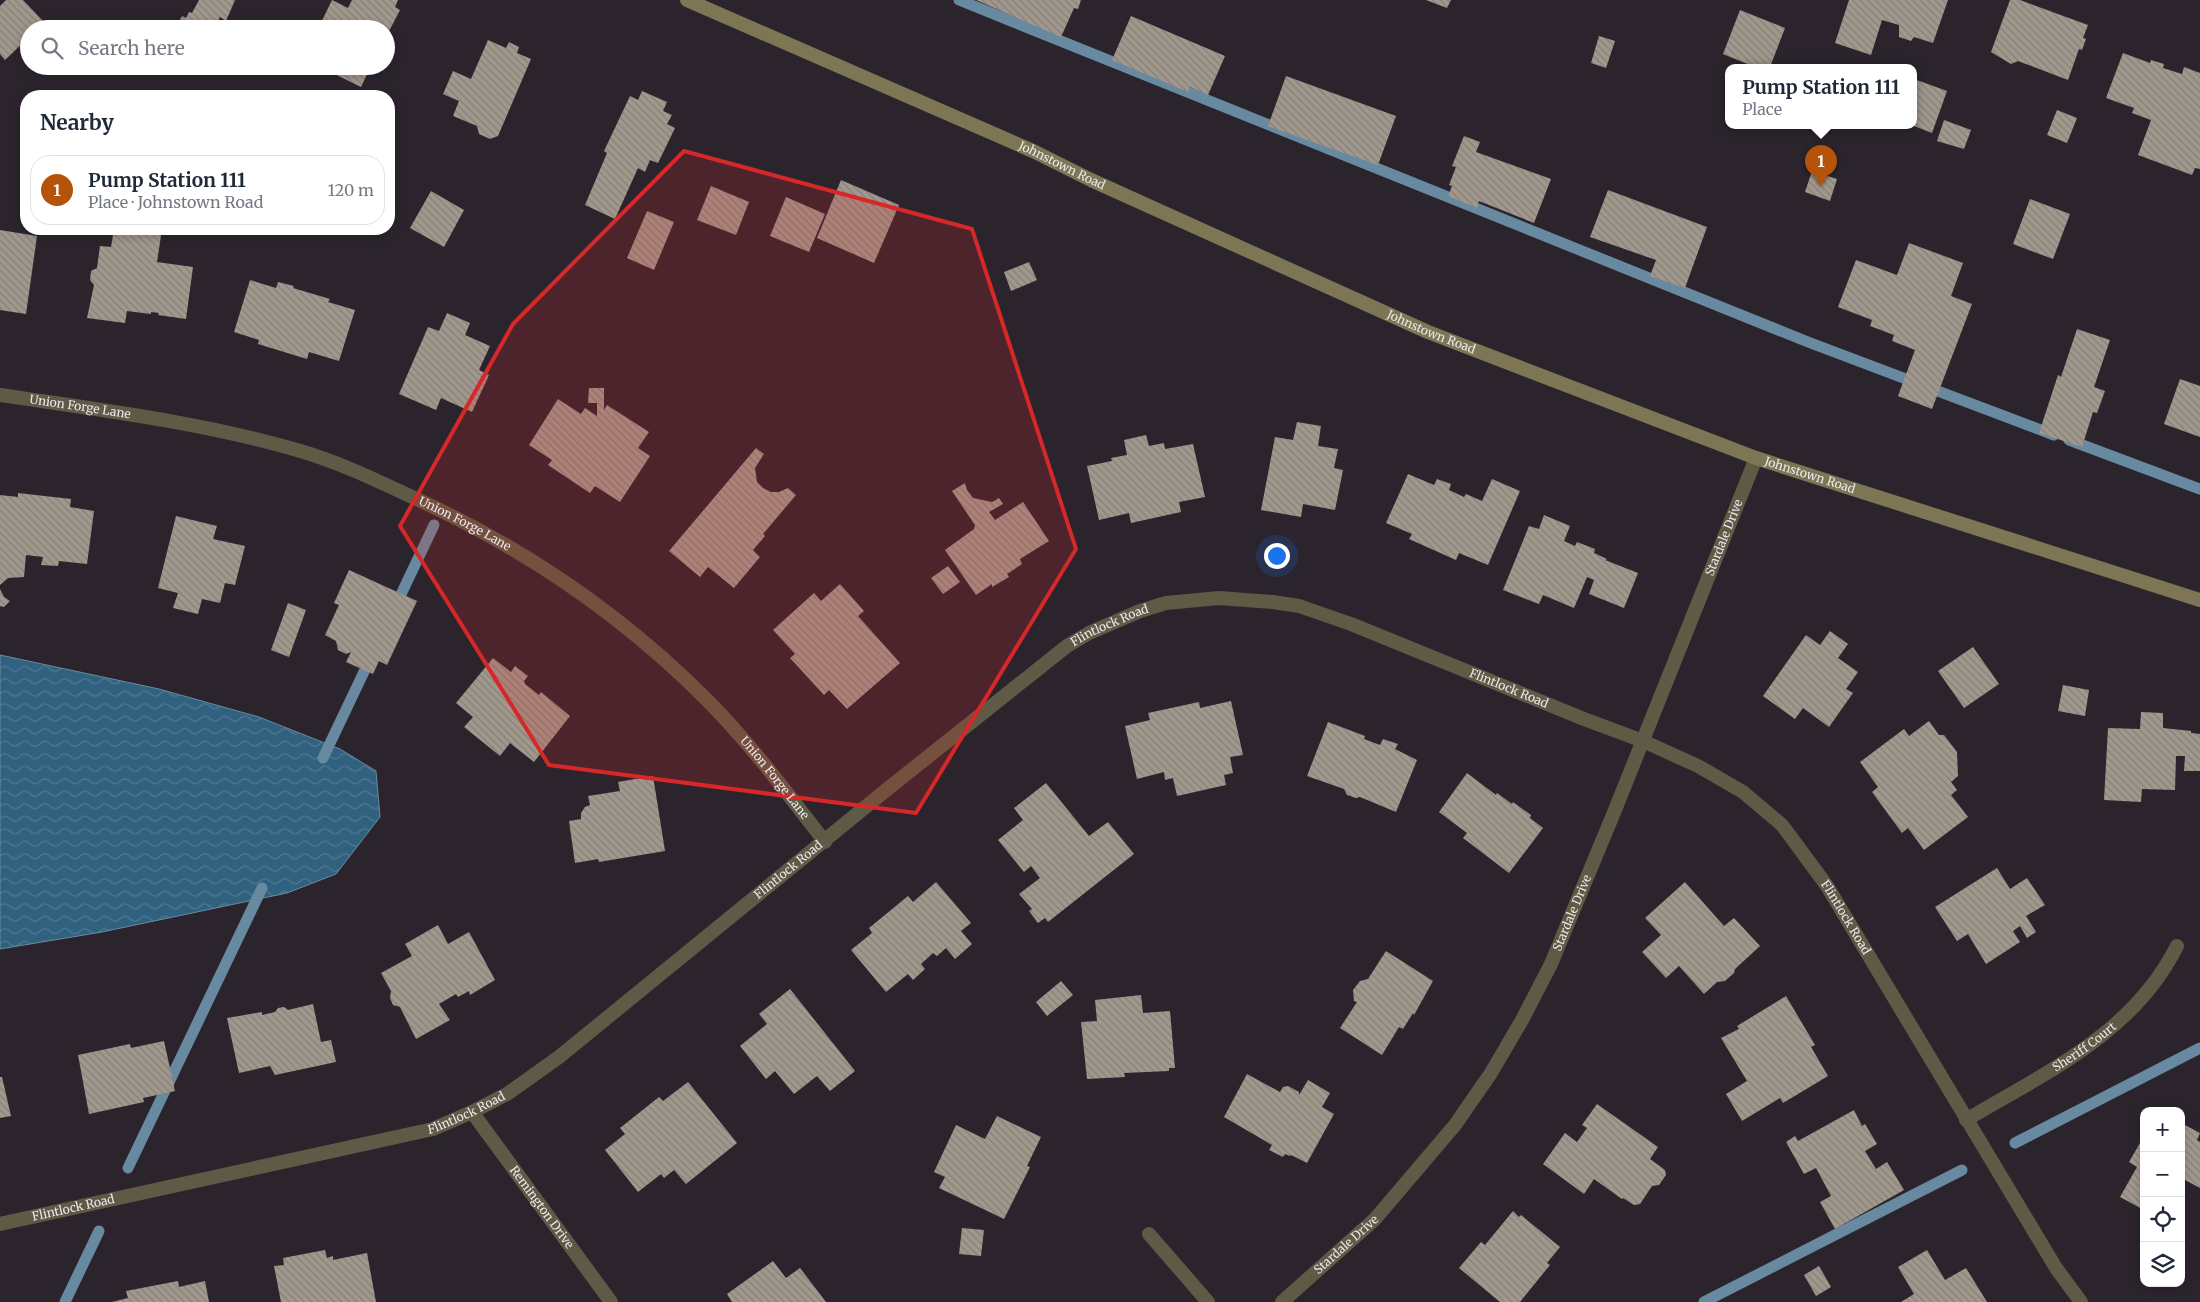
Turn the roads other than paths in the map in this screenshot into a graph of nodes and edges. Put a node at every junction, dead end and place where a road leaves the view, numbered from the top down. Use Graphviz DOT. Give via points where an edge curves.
graph roads {
  1 [pos="687,0"];
  2 [pos="0,395"];
  3 [pos="1756,458"];
  4 [pos="2200,600"];
  5 [pos="1643,741"];
  6 [pos="825,842"];
  7 [pos="2177,946"];
  8 [pos="472,1112"];
  9 [pos="1966,1120"];
  10 [pos="0,1224"];
  11 [pos="1149,1234"];
  12 [pos="612,1302"];
  13 [pos="1208,1302"];
  14 [pos="1282,1302"];
  15 [pos="2081,1302"];
  1 -- 3 [label="main road, Johnstown Road" via="1033,151 1428,332"];
  2 -- 6 [label="street, Union Forge Lane" via="192,424 299,451 364,474 455,516 541,566 616,619 663,659 710,703 767,766"];
  3 -- 4 [label="main road, Johnstown Road"];
  3 -- 5 [label="street, Stardale Drive"];
  5 -- 6 [label="street, Flintlock Road" via="1299,606 1219,598 1166,603 1140,611 1067,646"];
  5 -- 9 [label="street, Flintlock Road" via="1698,766 1743,792 1782,825 1827,886"];
  5 -- 14 [label="street, Stardale Drive" via="1551,964 1491,1073 1455,1125 1375,1219"];
  6 -- 8 [label="street, Flintlock Road" via="559,1057 507,1094"];
  7 -- 9 [label="street, Sheriff Court" via="2144,997 2091,1045"];
  8 -- 10 [label="street, Flintlock Road" via="433,1128 372,1143"];
  8 -- 12 [label="street, Remington Drive"];
  9 -- 15 [label="street, Flintlock Road" via="2056,1268"];
  11 -- 13 [label="street"];
}
